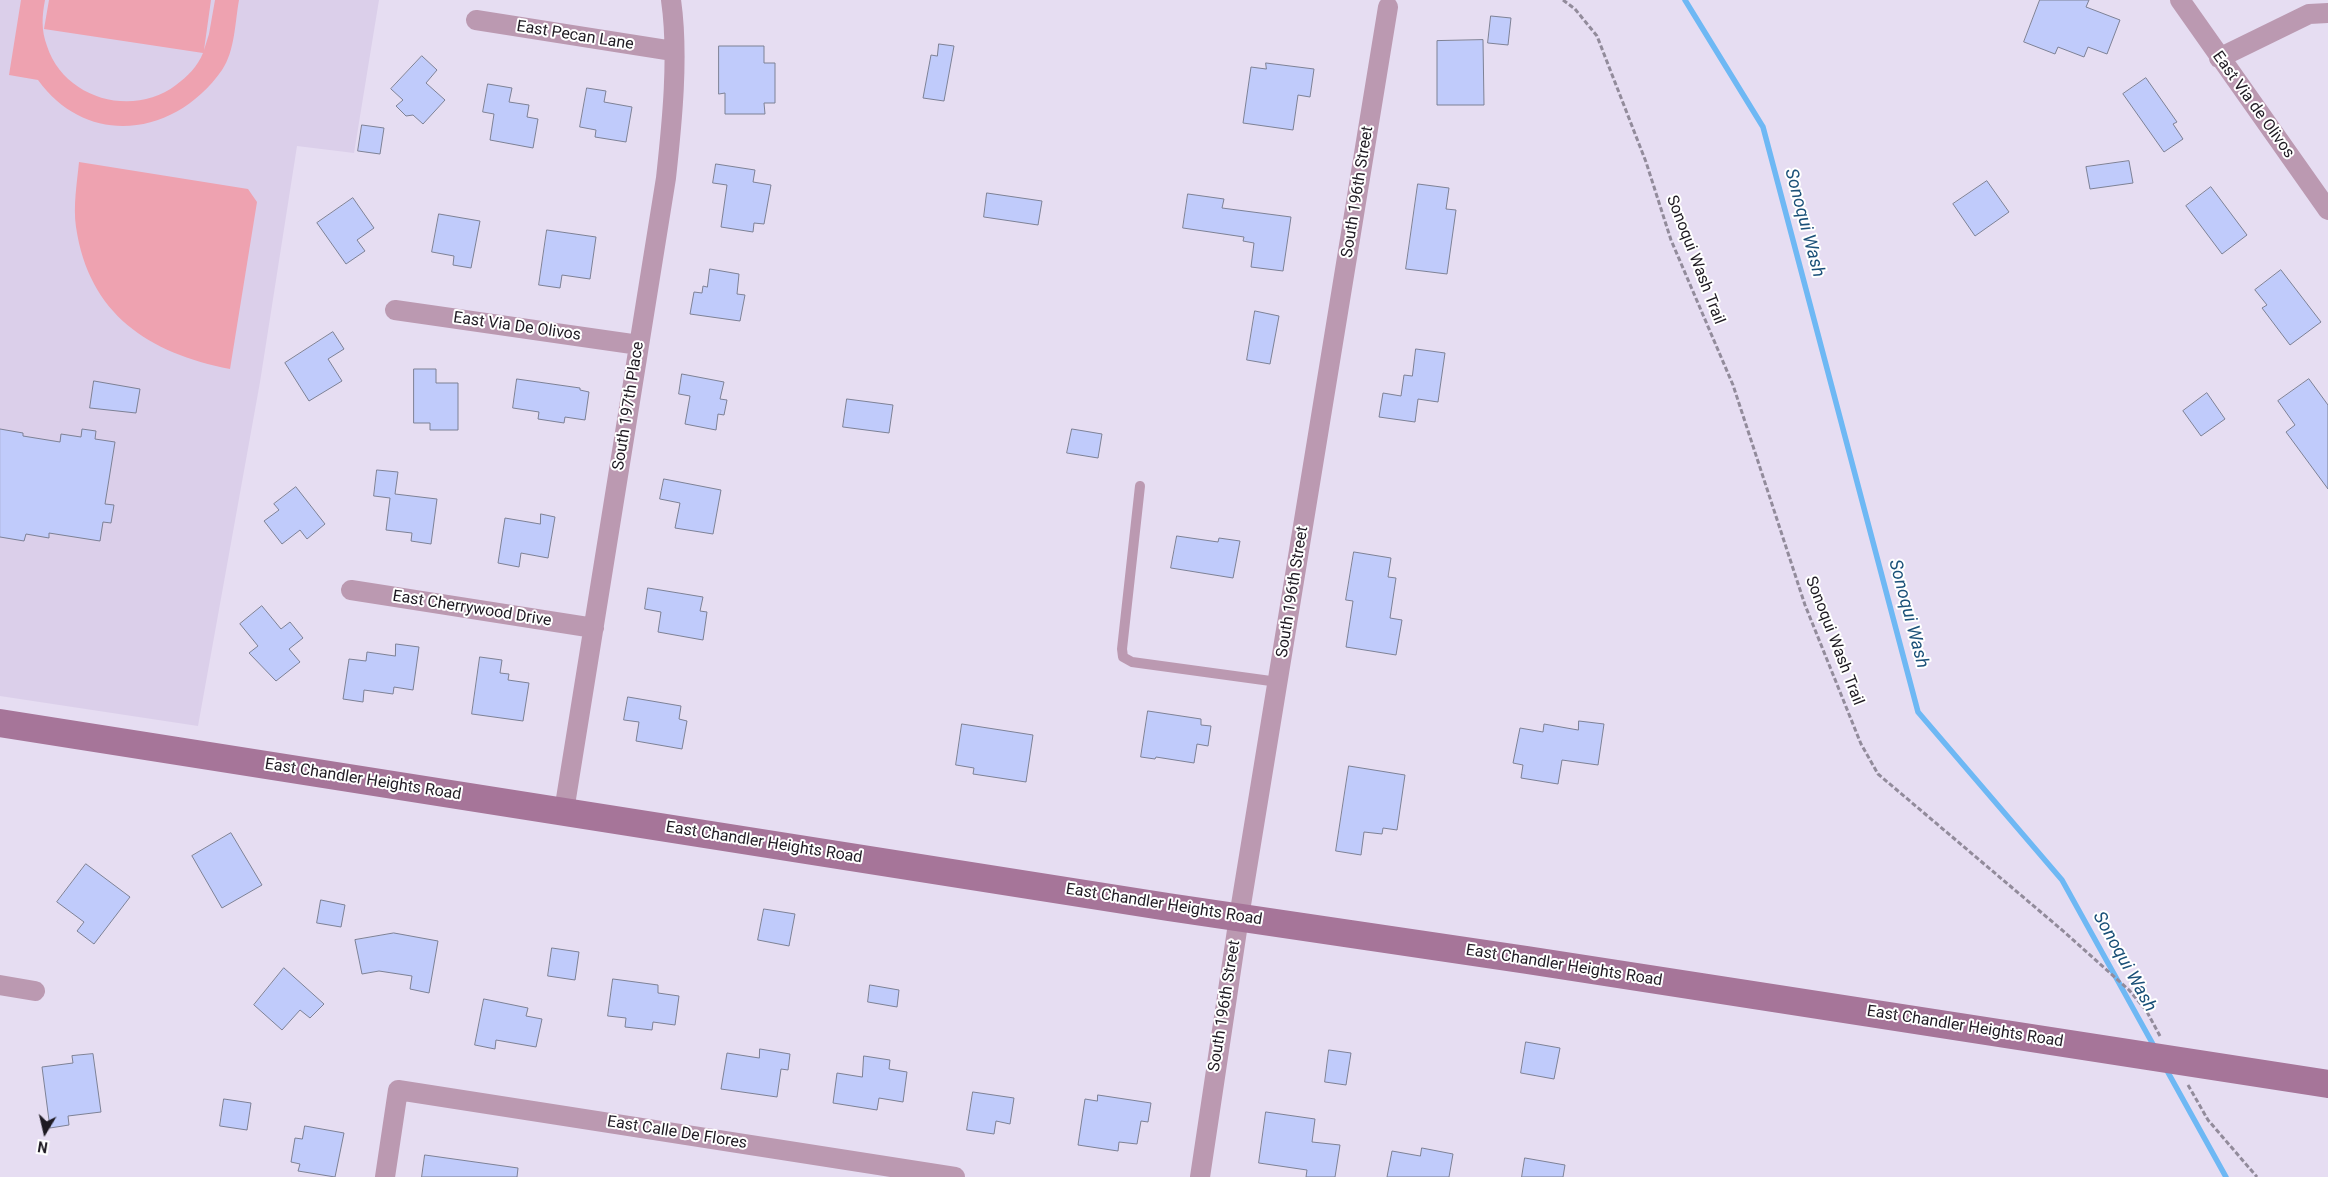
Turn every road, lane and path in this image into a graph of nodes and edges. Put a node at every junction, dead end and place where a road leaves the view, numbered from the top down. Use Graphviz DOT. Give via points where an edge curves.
graph roads {
  1 [pos="671,0"];
  2 [pos="1563,0"];
  3 [pos="2180,0"];
  4 [pos="1388,7"];
  5 [pos="2328,13"];
  6 [pos="476,20"];
  7 [pos="673,51"];
  8 [pos="2219,58"];
  9 [pos="2328,210"];
  10 [pos="395,310"];
  11 [pos="638,345"];
  12 [pos="1140,486"];
  13 [pos="351,590"];
  14 [pos="594,628"];
  15 [pos="1278,682"];
  16 [pos="0,723"];
  17 [pos="564,811"];
  18 [pos="1239,917"];
  19 [pos="0,985"];
  20 [pos="35,991"];
  21 [pos="2165,1044"];
  22 [pos="2184,1078"];
  23 [pos="2328,1084"];
  24 [pos="385,1177"];
  25 [pos="955,1177"];
  26 [pos="1200,1177"];
  27 [pos="2256,1177"];
  1 -- 7 [label="street, South 197th Place"];
  2 -- 21 [label="path, Sonoqui Wash Trail" via="1575,8 1597,36 1646,162 1671,240 1733,385 1805,605 1861,744 1878,774 2130,990 2146,1010"];
  3 -- 8 [label="street, East Via de Olivos"];
  4 -- 15 [label="street, South 196th Street"];
  5 -- 8 [label="street" via="2309,14"];
  6 -- 7 [label="street, East Pecan Lane"];
  7 -- 11 [label="street, South 197th Place" via="666,178"];
  8 -- 9 [label="street, East Via de Olivos"];
  10 -- 11 [label="street, East Via De Olivos"];
  11 -- 14 [label="street, South 197th Place"];
  12 -- 15 [label="lane" via="1123,657 1132,662"];
  13 -- 14 [label="street, East Cherrywood Drive"];
  14 -- 17 [label="street, South 197th Place"];
  15 -- 18 [label="street, South 196th Street"];
  16 -- 17 [label="main road, East Chandler Heights Road"];
  17 -- 18 [label="main road, East Chandler Heights Road"];
  18 -- 23 [label="main road, East Chandler Heights Road"];
  18 -- 26 [label="street, South 196th Street"];
  19 -- 20 [label="street"];
  22 -- 27 [label="path" via="2208,1120"];
  24 -- 25 [label="street, East Calle De Flores" via="398,1090"];
}
